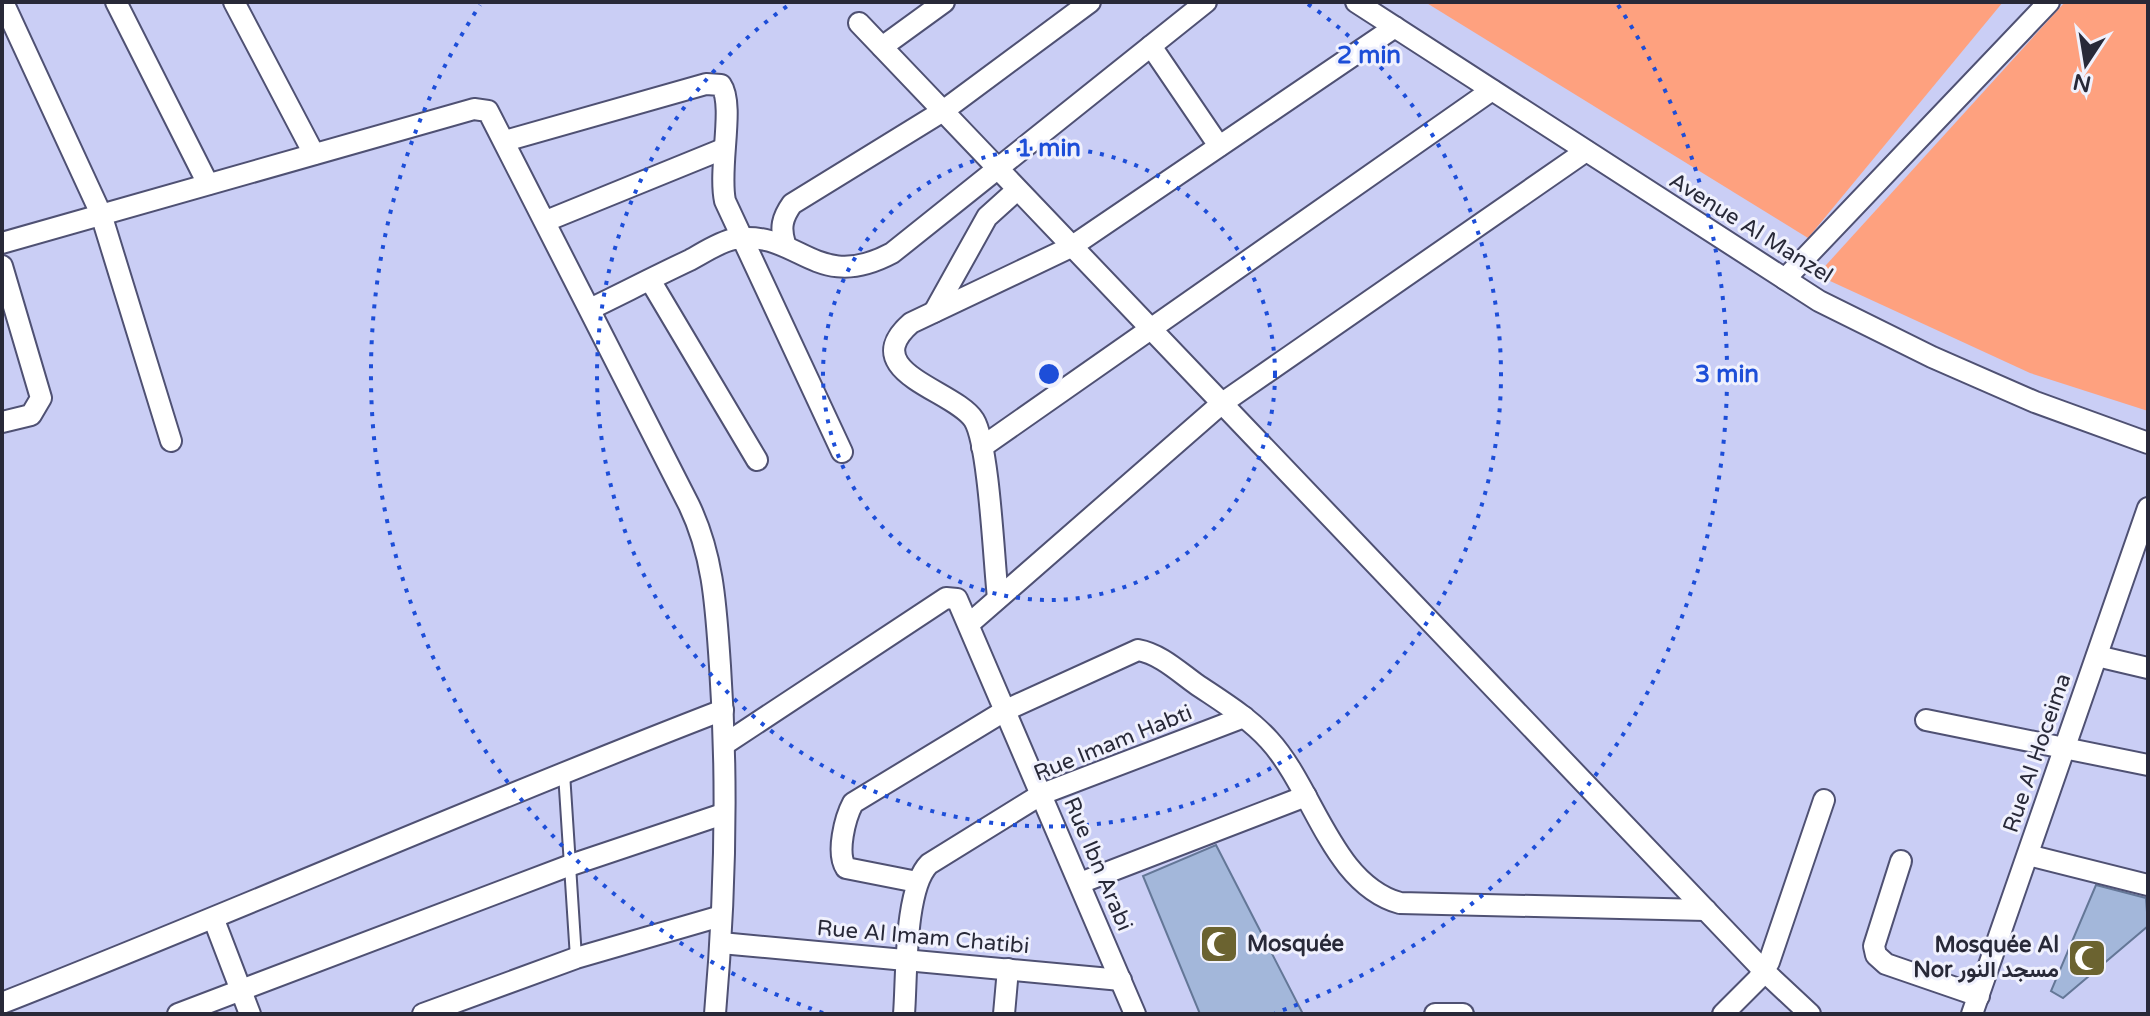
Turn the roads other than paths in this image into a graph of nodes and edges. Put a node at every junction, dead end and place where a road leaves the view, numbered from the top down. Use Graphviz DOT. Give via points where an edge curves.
graph roads {
  1 [pos="3,2"];
  2 [pos="116,2"];
  3 [pos="234,2"];
  4 [pos="944,2"];
  5 [pos="1090,2"];
  6 [pos="1206,2"];
  7 [pos="1356,2"];
  8 [pos="2049,2"];
  9 [pos="859,23"];
  10 [pos="1395,27"];
  11 [pos="1151,46"];
  12 [pos="882,47"];
  13 [pos="1492,90"];
  14 [pos="943,111"];
  15 [pos="505,141"];
  16 [pos="1219,146"];
  17 [pos="723,149"];
  18 [pos="1586,151"];
  19 [pos="314,154"];
  20 [pos="997,168"];
  21 [pos="208,184"];
  22 [pos="1017,190"];
  23 [pos="101,214"];
  24 [pos="546,221"];
  25 [pos="740,239"];
  26 [pos="2,243"];
  27 [pos="785,244"];
  28 [pos="1071,247"];
  29 [pos="2,266"];
  30 [pos="1785,279"];
  31 [pos="650,280"];
  32 [pos="590,309"];
  33 [pos="934,312"];
  34 [pos="1150,329"];
  35 [pos="1221,404"];
  36 [pos="2,422"];
  37 [pos="171,441"];
  38 [pos="2148,443"];
  39 [pos="982,447"];
  40 [pos="842,452"];
  41 [pos="757,460"];
  42 [pos="2148,508"];
  43 [pos="998,598"];
  44 [pos="969,624"];
  45 [pos="2097,656"];
  46 [pos="2148,668"];
  47 [pos="723,710"];
  48 [pos="1006,710"];
  49 [pos="1244,717"];
  50 [pos="1926,720"];
  51 [pos="725,744"];
  52 [pos="2065,748"];
  53 [pos="2148,765"];
  54 [pos="564,771"];
  55 [pos="1042,794"];
  56 [pos="1306,796"];
  57 [pos="1824,800"];
  58 [pos="723,814"];
  59 [pos="2028,855"];
  60 [pos="1901,861"];
  61 [pos="568,866"];
  62 [pos="917,882"];
  63 [pos="1080,883"];
  64 [pos="2148,885"];
  65 [pos="1706,910"];
  66 [pos="721,916"];
  67 [pos="214,920"];
  68 [pos="721,943"];
  69 [pos="576,958"];
  70 [pos="908,960"];
  71 [pos="1008,969"];
  72 [pos="1764,971"];
  73 [pos="1121,980"];
  74 [pos="242,991"];
  75 [pos="1006,991"];
  76 [pos="2,1003"];
  77 [pos="1976,1005"];
  78 [pos="178,1014"];
  79 [pos="250,1014"];
  80 [pos="423,1014"];
  81 [pos="714,1014"];
  82 [pos="904,1014"];
  83 [pos="1004,1014"];
  84 [pos="1016,1014"];
  85 [pos="1135,1014"];
  86 [pos="1723,1014"];
  87 [pos="1810,1014"];
  1 -- 23 [label="street"];
  2 -- 21 [label="street"];
  3 -- 19 [label="street"];
  4 -- 12 [label="street"];
  5 -- 14 [label="street"];
  6 -- 11 [label="street"];
  7 -- 10 [label="street, Avenue Al Manzel"];
  8 -- 30 [label="street"];
  9 -- 12 [label="street"];
  10 -- 13 [label="street, Avenue Al Manzel"];
  10 -- 16 [label="street"];
  11 -- 16 [label="street"];
  11 -- 20 [label="street"];
  12 -- 14 [label="street"];
  13 -- 18 [label="street, Avenue Al Manzel"];
  13 -- 34 [label="street"];
  14 -- 20 [label="street"];
  14 -- 27 [label="street" via="792,204 781,230"];
  15 -- 17 [label="street" via="714,82 729,102"];
  15 -- 19 [label="street" via="488,111 474,109"];
  15 -- 24 [label="street"];
  16 -- 28 [label="street"];
  17 -- 24 [label="street"];
  17 -- 25 [label="street" via="722,184"];
  18 -- 30 [label="street, Avenue Al Manzel"];
  18 -- 35 [label="street"];
  19 -- 21 [label="street"];
  20 -- 22 [label="street"];
  20 -- 27 [label="street" via="877,261 829,267"];
  21 -- 23 [label="street"];
  22 -- 28 [label="street"];
  22 -- 33 [label="street" via="981,226"];
  23 -- 26 [label="street"];
  23 -- 37 [label="street"];
  24 -- 32 [label="street"];
  25 -- 27 [label="street"];
  25 -- 31 [label="street"];
  25 -- 40 [label="street"];
  28 -- 33 [label="street"];
  28 -- 34 [label="street"];
  29 -- 36 [label="street" via="41,398 31,415"];
  30 -- 38 [label="street, Avenue Al Manzel" via="1932,357"];
  31 -- 32 [label="street"];
  31 -- 41 [label="street"];
  32 -- 47 [label="street" via="707,550 716,598"];
  33 -- 39 [label="street" via="899,333 896,362 906,374 964,408 980,433"];
  34 -- 35 [label="street"];
  34 -- 39 [label="street"];
  35 -- 43 [label="street"];
  35 -- 65 [label="street"];
  39 -- 43 [label="street"];
  42 -- 45 [label="street, Rue Al Hoceima"];
  43 -- 44 [label="street"];
  44 -- 48 [label="street, Rue Ibn Arabi"];
  44 -- 51 [label="street, Rue Ibn Arabi" via="959,602 946,598"];
  45 -- 46 [label="street"];
  45 -- 52 [label="street, Rue Al Hoceima"];
  47 -- 51 [label="street"];
  47 -- 54 [label="street"];
  48 -- 49 [label="street" via="1138,650 1161,659"];
  48 -- 55 [label="street, Rue Ibn Arabi"];
  48 -- 62 [label="street" via="861,796 848,813 842,855 846,868"];
  49 -- 55 [label="street, Rue Imam Habti"];
  49 -- 56 [label="street" via="1269,740"];
  50 -- 52 [label="street"];
  51 -- 58 [label="street"];
  52 -- 53 [label="street"];
  52 -- 59 [label="street, Rue Al Hoceima"];
  54 -- 61 [label="lane"];
  54 -- 67 [label="street"];
  55 -- 62 [label="street, Rue Imam Habti" via="929,864"];
  55 -- 63 [label="street, Rue Ibn Arabi"];
  56 -- 63 [label="street"];
  56 -- 65 [label="street" via="1355,877 1391,901"];
  57 -- 72 [label="street"];
  58 -- 61 [label="street"];
  58 -- 66 [label="street"];
  59 -- 64 [label="street"];
  59 -- 77 [label="street, Rue Al Hoceima"];
  60 -- 77 [label="street" via="1874,946 1876,955"];
  61 -- 69 [label="lane"];
  61 -- 74 [label="street"];
  62 -- 70 [label="street"];
  63 -- 73 [label="street, Rue Ibn Arabi"];
  65 -- 72 [label="street"];
  66 -- 68 [label="street"];
  66 -- 69 [label="street"];
  67 -- 74 [label="street"];
  67 -- 76 [label="street"];
  68 -- 70 [label="street, Rue Al Imam Chatibi"];
  68 -- 81 [label="street"];
  69 -- 80 [label="street"];
  70 -- 71 [label="street, Rue Al Imam Chatibi"];
  70 -- 82 [label="street"];
  71 -- 73 [label="street, Rue Al Imam Chatibi"];
  71 -- 75 [label="street"];
  72 -- 86 [label="street"];
  72 -- 87 [label="street"];
  73 -- 85 [label="street, Rue Ibn Arabi"];
  74 -- 78 [label="street"];
  74 -- 79 [label="street"];
  75 -- 83 [label="street"];
  75 -- 84 [label="street"];
}
